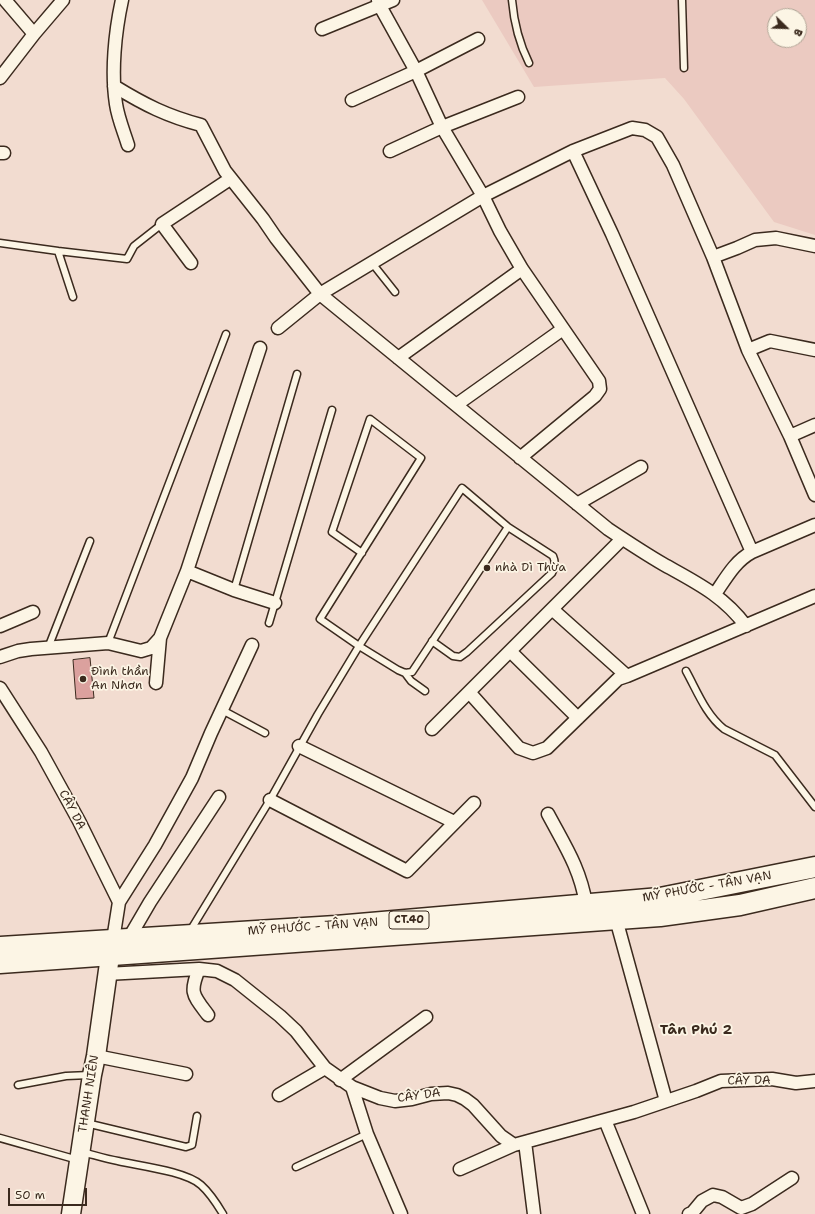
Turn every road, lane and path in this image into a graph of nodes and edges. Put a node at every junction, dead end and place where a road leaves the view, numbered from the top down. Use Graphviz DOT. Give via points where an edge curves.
graph roads {
  1 [pos="5,0"];
  2 [pos="63,0"];
  3 [pos="393,0"];
  4 [pos="512,0"];
  5 [pos="682,0"];
  6 [pos="119,3"];
  7 [pos="379,3"];
  8 [pos="322,30"];
  9 [pos="34,34"];
  10 [pos="478,39"];
  11 [pos="529,63"];
  12 [pos="684,68"];
  13 [pos="416,71"];
  14 [pos="0,78"];
  15 [pos="114,86"];
  16 [pos="518,97"];
  17 [pos="352,100"];
  18 [pos="442,127"];
  19 [pos="128,145"];
  20 [pos="390,151"];
  21 [pos="573,151"];
  22 [pos="230,178"];
  23 [pos="482,196"];
  24 [pos="162,224"];
  25 [pos="0,243"];
  26 [pos="815,246"];
  27 [pos="58,250"];
  28 [pos="713,257"];
  29 [pos="191,263"];
  30 [pos="372,263"];
  31 [pos="522,270"];
  32 [pos="395,292"];
  33 [pos="320,294"];
  34 [pos="73,297"];
  35 [pos="278,328"];
  36 [pos="563,329"];
  37 [pos="226,334"];
  38 [pos="260,348"];
  39 [pos="748,350"];
  40 [pos="815,350"];
  41 [pos="398,358"];
  42 [pos="297,374"];
  43 [pos="456,405"];
  44 [pos="332,410"];
  45 [pos="815,425"];
  46 [pos="790,436"];
  47 [pos="520,458"];
  48 [pos="641,467"];
  49 [pos="815,495"];
  50 [pos="577,504"];
  51 [pos="815,525"];
  52 [pos="508,526"];
  53 [pos="622,539"];
  54 [pos="90,541"];
  55 [pos="362,552"];
  56 [pos="752,552"];
  57 [pos="187,571"];
  58 [pos="234,590"];
  59 [pos="715,594"];
  60 [pos="815,596"];
  61 [pos="275,603"];
  62 [pos="552,609"];
  63 [pos="34,612"];
  64 [pos="269,623"];
  65 [pos="0,626"];
  66 [pos="746,626"];
  67 [pos="160,638"];
  68 [pos="432,641"];
  69 [pos="108,643"];
  70 [pos="252,646"];
  71 [pos="360,646"];
  72 [pos="48,648"];
  73 [pos="510,651"];
  74 [pos="0,657"];
  75 [pos="686,672"];
  76 [pos="405,673"];
  77 [pos="626,676"];
  78 [pos="156,683"];
  79 [pos="0,688"];
  80 [pos="425,691"];
  81 [pos="469,692"];
  82 [pos="222,710"];
  83 [pos="578,718"];
  84 [pos="432,729"];
  85 [pos="265,733"];
  86 [pos="300,746"];
  87 [pos="219,797"];
  88 [pos="270,800"];
  89 [pos="474,802"];
  90 [pos="815,807"];
  91 [pos="548,814"];
  92 [pos="454,822"];
  93 [pos="815,867"];
  94 [pos="815,888"];
  95 [pos="119,902"];
  96 [pos="586,904"];
  97 [pos="616,919"];
  98 [pos="187,936"];
  99 [pos="0,947"];
  100 [pos="218,948"];
  101 [pos="114,952"];
  102 [pos="0,964"];
  103 [pos="199,969"];
  104 [pos="217,971"];
  105 [pos="208,1015"];
  106 [pos="426,1017"];
  107 [pos="96,1056"];
  108 [pos="325,1068"];
  109 [pos="186,1074"];
  110 [pos="92,1075"];
  111 [pos="340,1080"];
  112 [pos="815,1080"];
  113 [pos="18,1085"];
  114 [pos="352,1087"];
  115 [pos="279,1095"];
  116 [pos="666,1101"];
  117 [pos="198,1116"];
  118 [pos="605,1120"];
  119 [pos="84,1122"];
  120 [pos="367,1134"];
  121 [pos="0,1138"];
  122 [pos="519,1144"];
  123 [pos="80,1156"];
  124 [pos="296,1166"];
  125 [pos="460,1169"];
  126 [pos="792,1178"];
  127 [pos="399,1213"];
  128 [pos="71,1214"];
  129 [pos="223,1214"];
  130 [pos="534,1214"];
  131 [pos="643,1214"];
  132 [pos="689,1214"];
  1 -- 9 [label="street"];
  2 -- 9 [label="street"];
  3 -- 7 [label="street"];
  4 -- 11 [label="lane" via="521,47"];
  5 -- 12 [label="lane"];
  6 -- 15 [label="street"];
  7 -- 8 [label="street"];
  7 -- 13 [label="street"];
  9 -- 14 [label="street"];
  10 -- 13 [label="street"];
  13 -- 17 [label="street"];
  13 -- 18 [label="street"];
  15 -- 19 [label="street" via="116,105"];
  15 -- 22 [label="street" via="155,109 201,125"];
  16 -- 18 [label="street"];
  18 -- 20 [label="street"];
  18 -- 23 [label="street"];
  21 -- 23 [label="street"];
  21 -- 28 [label="street" via="632,128 645,130 657,137 674,165"];
  21 -- 56 [label="street"];
  22 -- 24 [label="street"];
  22 -- 33 [label="street"];
  23 -- 30 [label="street"];
  23 -- 31 [label="street"];
  24 -- 27 [label="lane" via="134,246 127,259"];
  24 -- 29 [label="street"];
  25 -- 27 [label="lane"];
  26 -- 28 [label="street" via="776,238 755,240"];
  27 -- 34 [label="lane"];
  28 -- 39 [label="street"];
  30 -- 32 [label="lane"];
  30 -- 33 [label="street"];
  31 -- 36 [label="street"];
  31 -- 41 [label="street"];
  33 -- 35 [label="street"];
  33 -- 41 [label="street"];
  36 -- 43 [label="street"];
  36 -- 47 [label="street" via="599,381 600,390"];
  37 -- 69 [label="lane"];
  38 -- 57 [label="street"];
  39 -- 40 [label="street" via="770,341"];
  39 -- 46 [label="street"];
  41 -- 43 [label="street"];
  42 -- 58 [label="lane"];
  43 -- 47 [label="street"];
  44 -- 61 [label="lane"];
  45 -- 46 [label="street"];
  46 -- 49 [label="street"];
  47 -- 50 [label="street"];
  48 -- 50 [label="street"];
  50 -- 53 [label="street"];
  51 -- 56 [label="street"];
  52 -- 68 [label="lane"];
  52 -- 68 [label="lane" via="553,556 556,564 552,573 460,657 454,656"];
  52 -- 71 [label="lane" via="462,488"];
  53 -- 59 [label="street"];
  53 -- 62 [label="street"];
  54 -- 72 [label="lane"];
  55 -- 55 [label="lane" via="332,532 370,419 421,458"];
  55 -- 71 [label="lane" via="320,619"];
  56 -- 59 [label="street" via="738,562"];
  57 -- 58 [label="street"];
  57 -- 67 [label="street"];
  58 -- 61 [label="street"];
  59 -- 66 [label="street"];
  60 -- 66 [label="street"];
  61 -- 64 [label="lane"];
  62 -- 73 [label="street"];
  62 -- 77 [label="street"];
  63 -- 65 [label="street"];
  66 -- 77 [label="street"];
  67 -- 69 [label="street" via="151,648 141,651"];
  67 -- 78 [label="street"];
  68 -- 76 [label="lane" via="412,672"];
  69 -- 72 [label="street"];
  70 -- 82 [label="street"];
  71 -- 76 [label="lane"];
  71 -- 86 [label="lane"];
  72 -- 74 [label="street"];
  73 -- 81 [label="street"];
  73 -- 83 [label="street"];
  75 -- 90 [label="lane" via="717,724 775,755"];
  76 -- 80 [label="lane"];
  77 -- 83 [label="street" via="618,679"];
  79 -- 95 [label="street, CÂY DA" via="41,752"];
  81 -- 83 [label="street" via="519,748 533,753 547,748"];
  81 -- 84 [label="street"];
  82 -- 85 [label="lane"];
  82 -- 95 [label="street" via="192,778 155,845"];
  86 -- 88 [label="lane"];
  86 -- 92 [label="street"];
  87 -- 101 [label="street"];
  88 -- 92 [label="street" via="408,871"];
  88 -- 98 [label="lane"];
  89 -- 92 [label="street"];
  91 -- 96 [label="street" via="577,868"];
  93 -- 96 [label="main road, MỸ PHƯỚC - TÂN VẠN / CT.40" via="660,898"];
  94 -- 97 [label="main road, MỸ PHƯỚC - TÂN VẠN / CT.40" via="740,905"];
  95 -- 101 [label="street"];
  96 -- 98 [label="main road, MỸ PHƯỚC - TÂN VẠN / CT.40"];
  97 -- 100 [label="main road, MỸ PHƯỚC - TÂN VẠN / CT.40"];
  97 -- 116 [label="street"];
  98 -- 101 [label="main road, MỸ PHƯỚC - TÂN VẠN / CT.40"];
  99 -- 101 [label="main road, MỸ PHƯỚC - TÂN VẠN / CT.40"];
  100 -- 101 [label="main road, MỸ PHƯỚC - TÂN VẠN / CT.40"];
  100 -- 104 [label="street"];
  101 -- 102 [label="main road, MỸ PHƯỚC - TÂN VẠN / CT.40"];
  101 -- 103 [label="street, CÂY DA"];
  101 -- 107 [label="street, THANH NIÊN"];
  103 -- 104 [label="street, CÂY DA"];
  103 -- 105 [label="street" via="193,984 194,997"];
  104 -- 108 [label="street, CÂY DA" via="235,980 280,1016 296,1031"];
  106 -- 111 [label="street"];
  107 -- 109 [label="street"];
  107 -- 110 [label="street, THANH NIÊN"];
  108 -- 111 [label="street, CÂY DA"];
  108 -- 115 [label="street"];
  110 -- 113 [label="lane" via="66,1076"];
  110 -- 119 [label="street, THANH NIÊN"];
  111 -- 114 [label="street, CÂY DA"];
  112 -- 116 [label="street, CÂY DA" via="796,1083 772,1080 721,1081"];
  114 -- 120 [label="street"];
  114 -- 122 [label="street, CÂY DA" via="395,1101 431,1094 457,1095 473,1105 501,1136"];
  116 -- 118 [label="street, CÂY DA"];
  117 -- 119 [label="lane" via="192,1145 186,1147"];
  118 -- 122 [label="street, CÂY DA"];
  118 -- 131 [label="street"];
  119 -- 123 [label="street, THANH NIÊN"];
  120 -- 124 [label="lane"];
  120 -- 127 [label="street"];
  121 -- 123 [label="lane"];
  122 -- 125 [label="street"];
  122 -- 130 [label="street"];
  123 -- 128 [label="street, THANH NIÊN"];
  123 -- 129 [label="lane" via="153,1168 188,1178 200,1184"];
  126 -- 132 [label="street" via="752,1204 740,1208 722,1197 713,1195 702,1201"];
}
